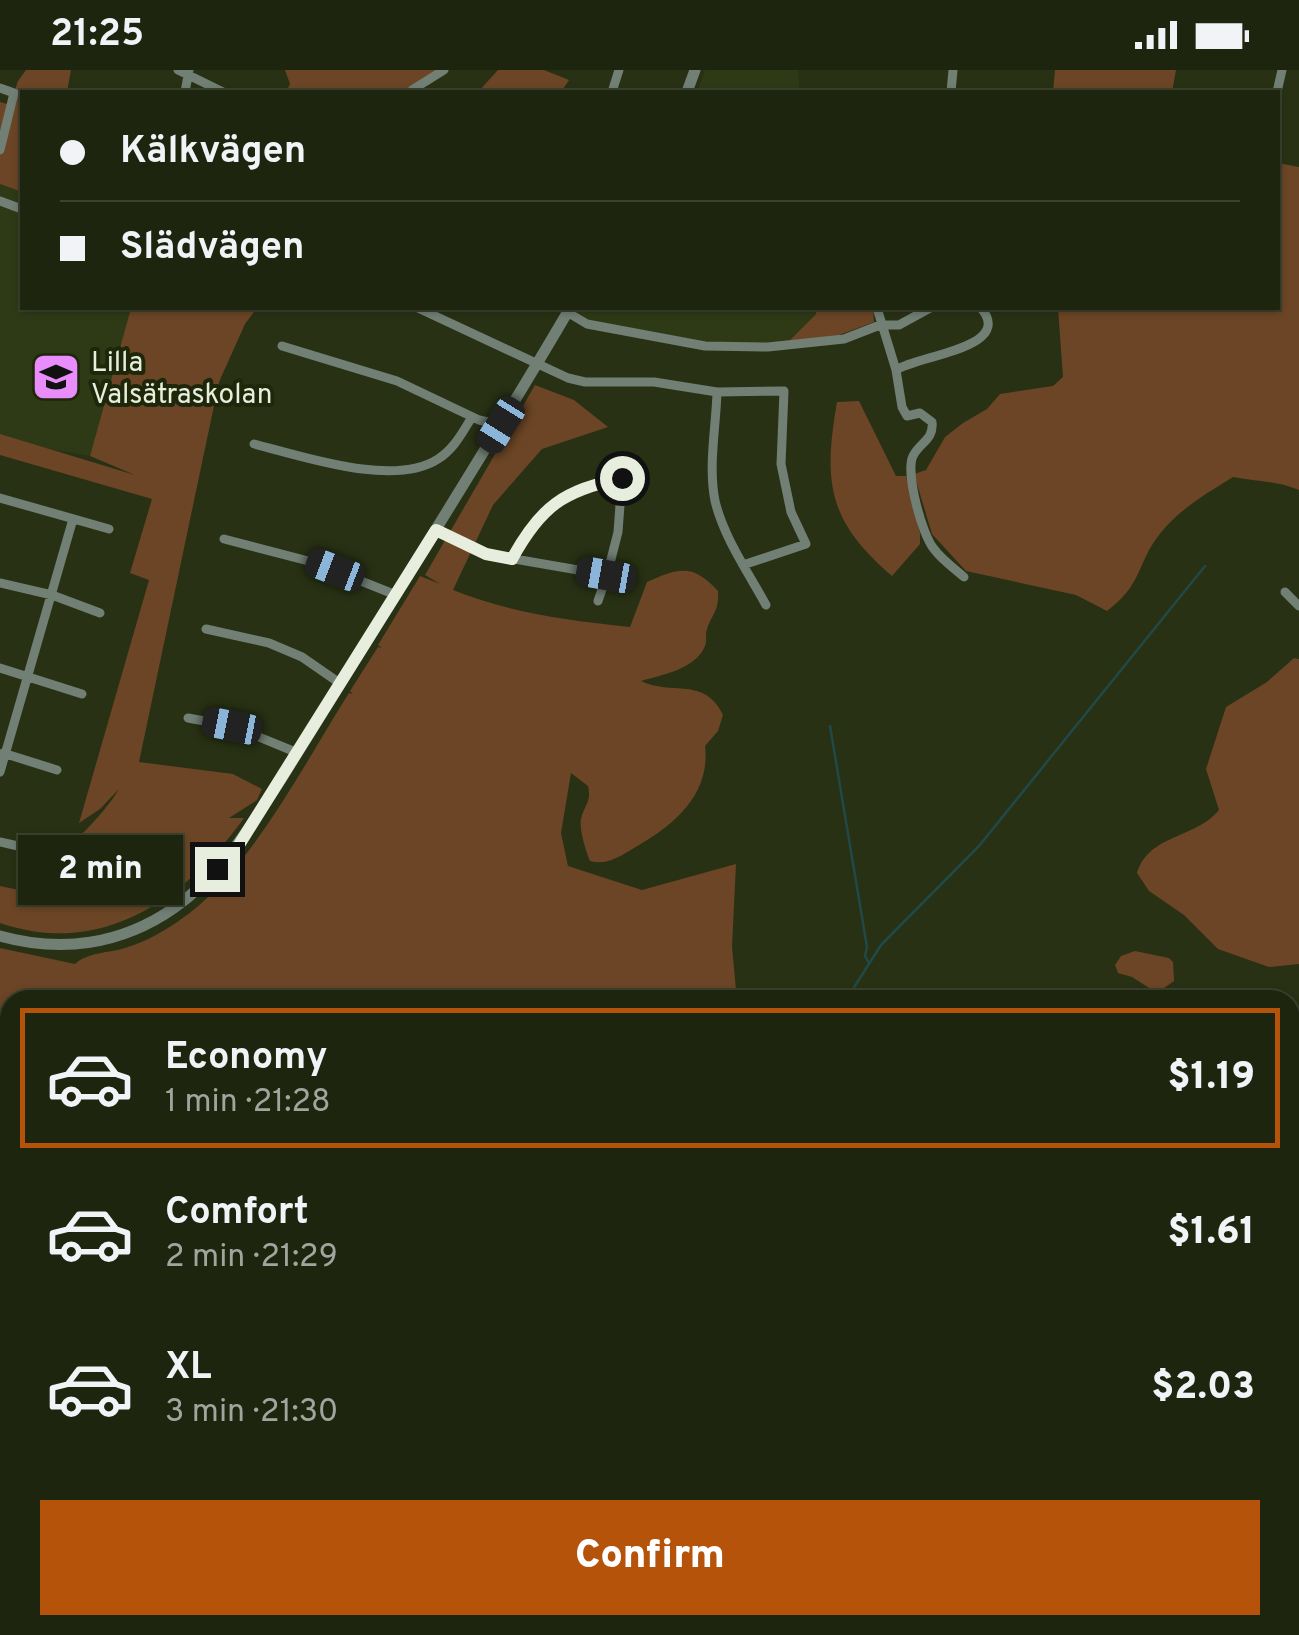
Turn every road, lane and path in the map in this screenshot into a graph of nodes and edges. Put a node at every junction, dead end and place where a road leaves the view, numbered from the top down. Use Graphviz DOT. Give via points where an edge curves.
graph roads {
  1 [pos="444,70"];
  2 [pos="185,71"];
  3 [pos="0,88"];
  4 [pos="219,90"];
  5 [pos="412,90"];
  6 [pos="0,150"];
  7 [pos="0,201"];
  8 [pos="19,208"];
  9 [pos="422,310"];
  10 [pos="568,310"];
  11 [pos="877,310"];
  12 [pos="927,310"];
  13 [pos="983,310"];
  14 [pos="880,325"];
  15 [pos="282,346"];
  16 [pos="538,362"];
  17 [pos="896,370"];
  18 [pos="716,392"];
  19 [pos="472,416"];
  20 [pos="501,425"];
  21 [pos="254,444"];
  22 [pos="0,498"];
  23 [pos="73,519"];
  24 [pos="109,529"];
  25 [pos="436,530"];
  26 [pos="224,538"];
  27 [pos="512,559"];
  28 [pos="743,564"];
  29 [pos="606,575"];
  30 [pos="964,578"];
  31 [pos="0,582"];
  32 [pos="1285,592"];
  33 [pos="396,594"];
  34 [pos="52,595"];
  35 [pos="598,601"];
  36 [pos="766,606"];
  37 [pos="1299,606"];
  38 [pos="100,613"];
  39 [pos="206,630"];
  40 [pos="0,668"];
  41 [pos="28,676"];
  42 [pos="340,684"];
  43 [pos="82,694"];
  44 [pos="188,718"];
  45 [pos="2,753"];
  46 [pos="298,753"];
  47 [pos="56,770"];
  48 [pos="0,772"];
  49 [pos="0,842"];
  50 [pos="18,846"];
  51 [pos="0,936"];
  1 -- 5 [label="street"];
  2 -- 4 [label="street"];
  3 -- 6 [label="street" via="14,93"];
  7 -- 8 [label="street"];
  9 -- 16 [label="street"];
  10 -- 14 [label="street" via="587,324 705,346 827,343"];
  10 -- 16 [label="street"];
  11 -- 14 [label="street"];
  12 -- 14 [label="street" via="899,326"];
  13 -- 17 [label="street" via="989,318 986,334"];
  14 -- 17 [label="street"];
  15 -- 19 [label="street" via="397,381"];
  16 -- 18 [label="street" via="585,382 654,382"];
  16 -- 20 [label="street"];
  17 -- 30 [label="street" via="907,416 920,413 932,422 911,473 926,536"];
  18 -- 28 [label="street" via="715,499"];
  18 -- 28 [label="street" via="784,391 781,464 806,544"];
  19 -- 20 [label="street"];
  19 -- 21 [label="street" via="453,447 413,468 376,472"];
  20 -- 25 [label="street"];
  22 -- 23 [label="street"];
  23 -- 24 [label="street"];
  23 -- 34 [label="street"];
  25 -- 27 [label="street"];
  25 -- 33 [label="street"];
  26 -- 33 [label="street"];
  27 -- 29 [label="street"];
  27 -- 29 [label="street" via="551,504 622,478"];
  28 -- 36 [label="street"];
  29 -- 35 [label="street"];
  31 -- 34 [label="street"];
  32 -- 37 [label="street"];
  33 -- 42 [label="street"];
  34 -- 38 [label="street"];
  34 -- 41 [label="street"];
  39 -- 42 [label="street" via="268,643"];
  40 -- 41 [label="street"];
  41 -- 43 [label="street"];
  41 -- 45 [label="street"];
  42 -- 46 [label="street"];
  44 -- 46 [label="street" via="232,726"];
  45 -- 47 [label="street"];
  45 -- 48 [label="street"];
  46 -- 51 [label="street" via="237,848 197,889 149,923 82,945"];
  49 -- 50 [label="street"];
}
